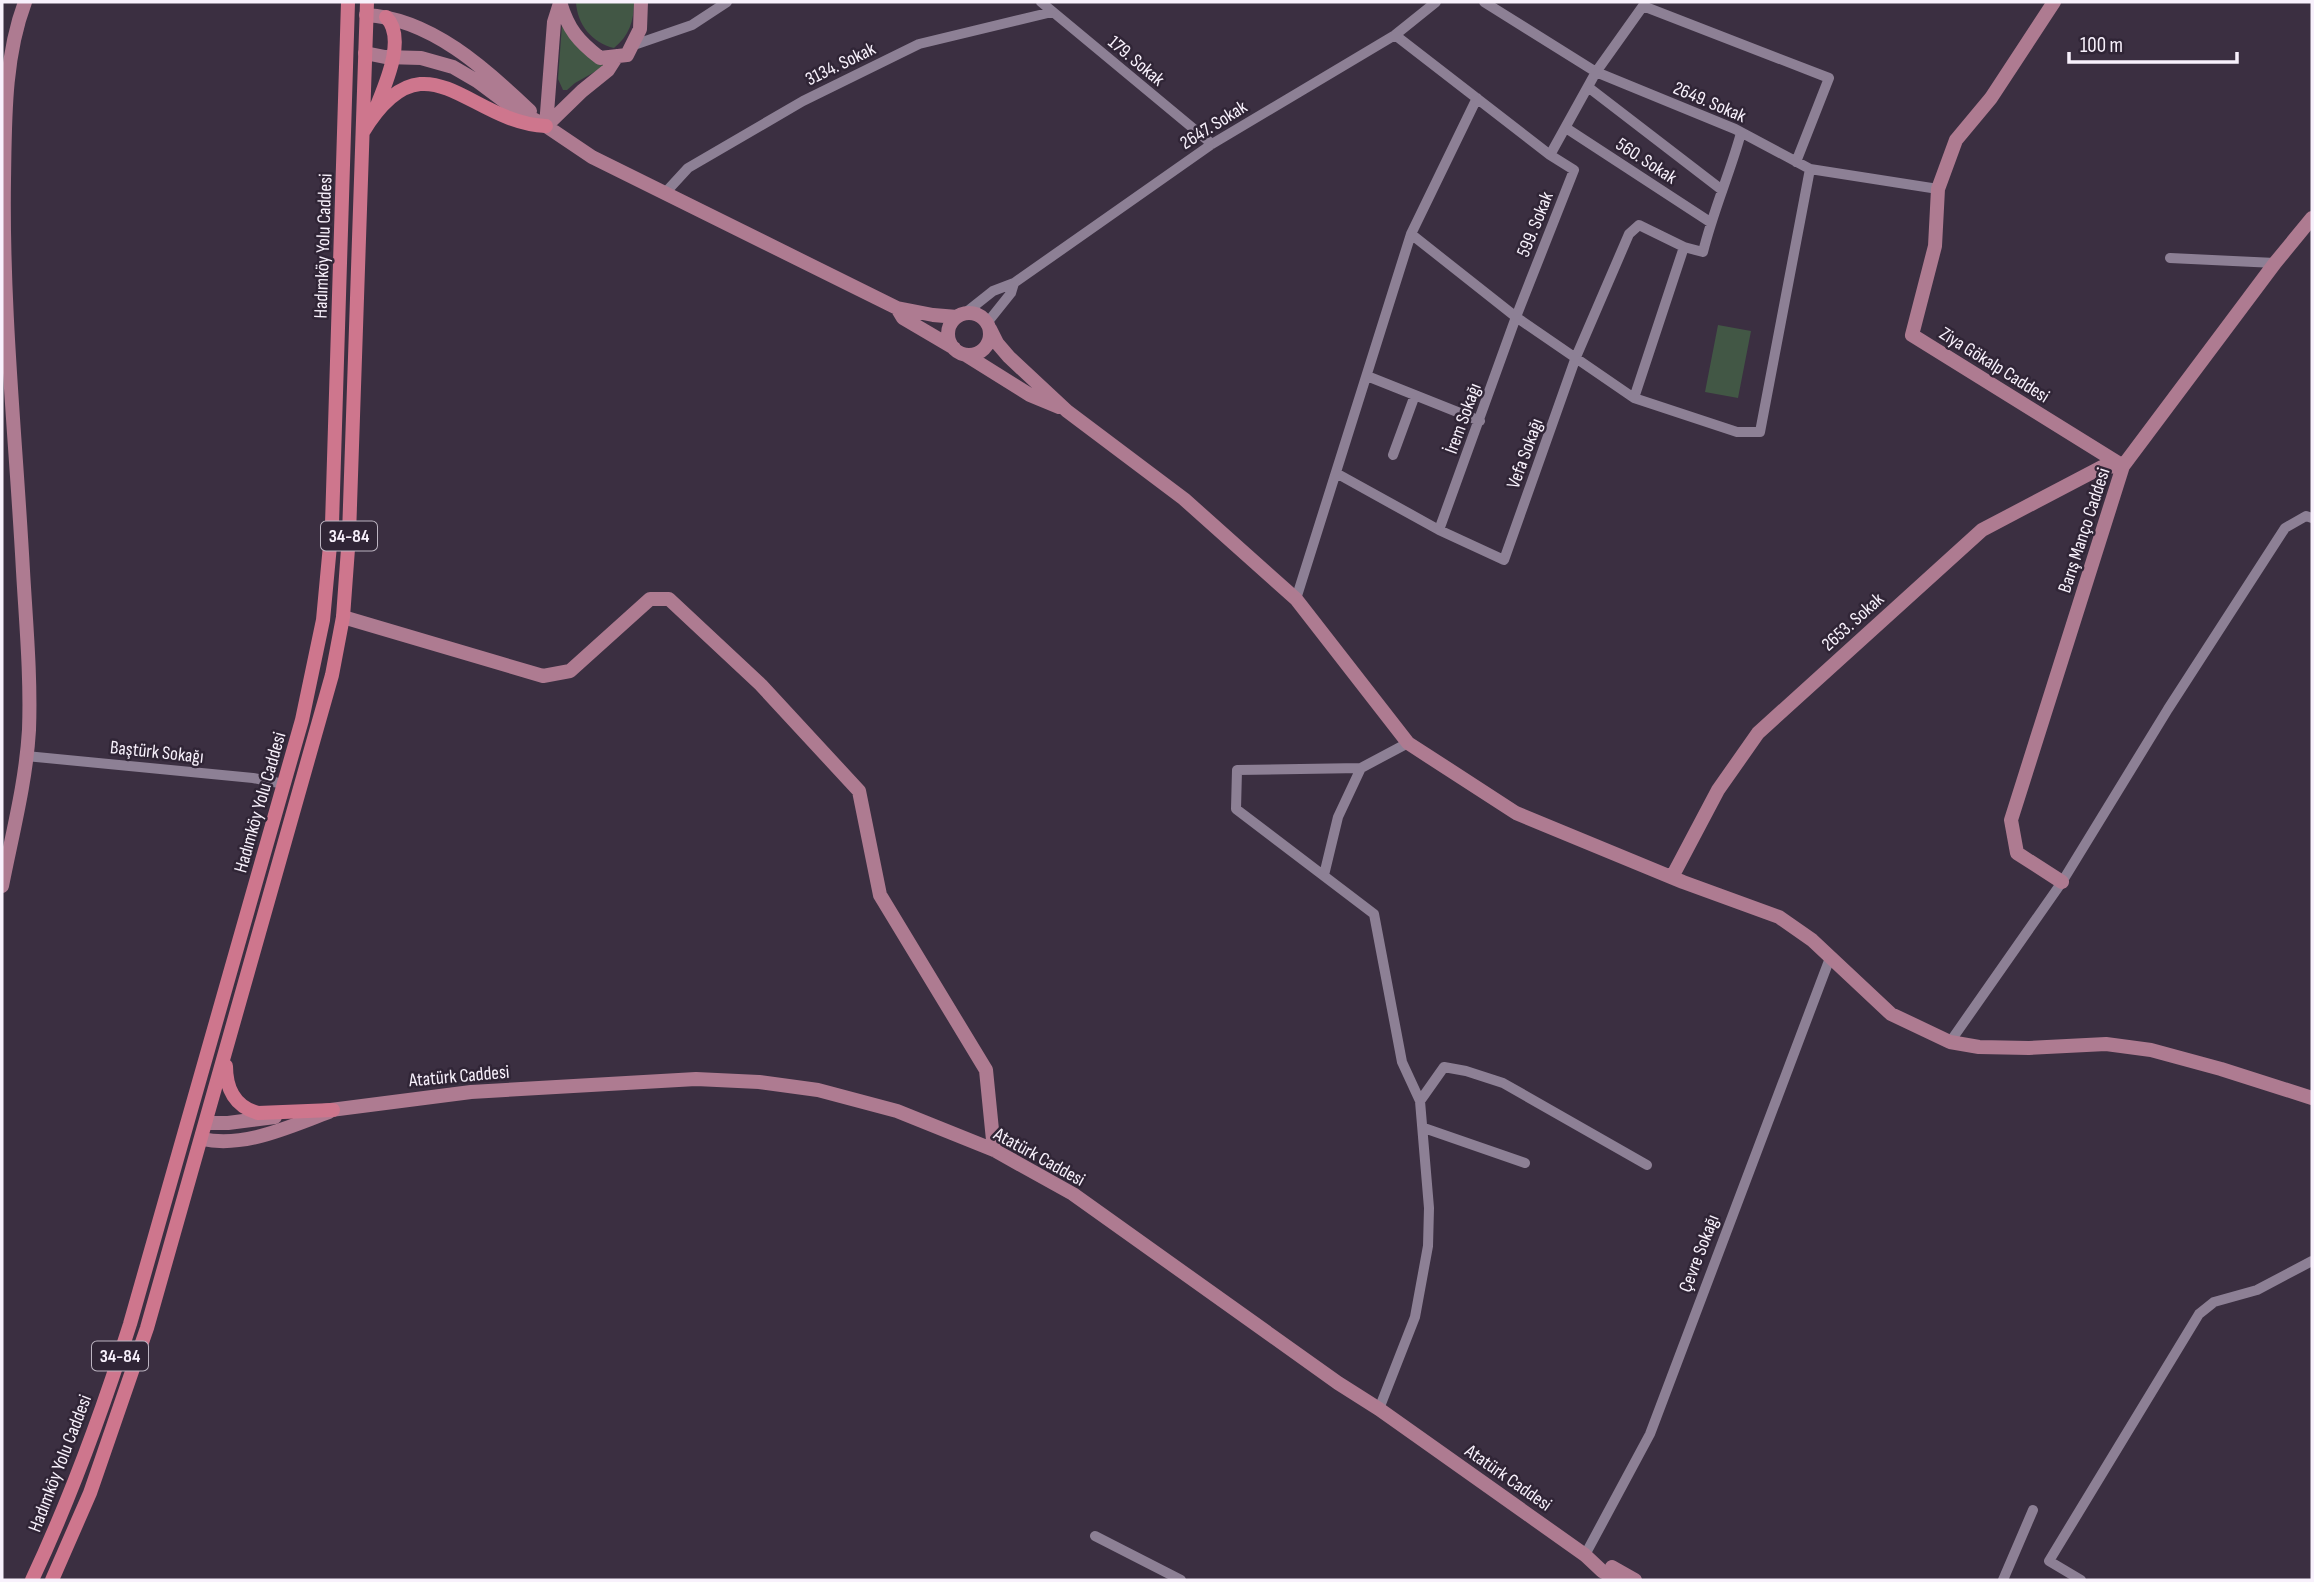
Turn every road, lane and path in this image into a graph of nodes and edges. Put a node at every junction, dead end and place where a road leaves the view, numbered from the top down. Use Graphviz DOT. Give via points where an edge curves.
graph roads {
  1 [pos="25,2"];
  2 [pos="348,2"];
  3 [pos="560,2"];
  4 [pos="641,2"];
  5 [pos="727,2"];
  6 [pos="1041,2"];
  7 [pos="1436,2"];
  8 [pos="1484,2"];
  9 [pos="2054,2"];
  10 [pos="366,8"];
  11 [pos="1052,12"];
  12 [pos="386,17"];
  13 [pos="347,26"];
  14 [pos="1395,35"];
  15 [pos="631,46"];
  16 [pos="365,53"];
  17 [pos="617,56"];
  18 [pos="393,57"];
  19 [pos="1596,72"];
  20 [pos="1588,87"];
  21 [pos="1477,98"];
  22 [pos="374,113"];
  23 [pos="546,126"];
  24 [pos="1566,128"];
  25 [pos="362,133"];
  26 [pos="1741,133"];
  27 [pos="1212,144"];
  28 [pos="1550,155"];
  29 [pos="1796,162"];
  30 [pos="1810,169"];
  31 [pos="1938,189"];
  32 [pos="1722,190"];
  33 [pos="665,193"];
  34 [pos="2312,218"];
  35 [pos="1710,222"];
  36 [pos="1411,234"];
  37 [pos="1684,247"];
  38 [pos="2171,258"];
  39 [pos="2275,263"];
  40 [pos="1014,283"];
  41 [pos="897,308"];
  42 [pos="961,315"];
  43 [pos="1516,317"];
  44 [pos="989,326"];
  45 [pos="960,352"];
  46 [pos="1576,357"];
  47 [pos="1367,376"];
  48 [pos="1415,395"];
  49 [pos="1634,398"];
  50 [pos="1067,411"];
  51 [pos="1480,421"];
  52 [pos="1393,455"];
  53 [pos="2123,466"];
  54 [pos="1336,472"];
  55 [pos="2312,518"];
  56 [pos="1439,530"];
  57 [pos="1296,599"];
  58 [pos="343,617"];
  59 [pos="1408,743"];
  60 [pos="26,756"];
  61 [pos="1361,768"];
  62 [pos="284,784"];
  63 [pos="1324,875"];
  64 [pos="1672,877"];
  65 [pos="2062,882"];
  66 [pos="2,886"];
  67 [pos="1830,958"];
  68 [pos="1950,1042"];
  69 [pos="226,1055"];
  70 [pos="2312,1098"];
  71 [pos="1420,1101"];
  72 [pos="333,1110"];
  73 [pos="196,1123"];
  74 [pos="1424,1128"];
  75 [pos="202,1139"];
  76 [pos="994,1150"];
  77 [pos="1525,1163"];
  78 [pos="1647,1165"];
  79 [pos="2312,1261"];
  80 [pos="1380,1409"];
  81 [pos="2033,1510"];
  82 [pos="1095,1536"];
  83 [pos="1585,1555"];
  84 [pos="32,1580"];
  85 [pos="52,1580"];
  86 [pos="1181,1580"];
  87 [pos="1619,1580"];
  88 [pos="1635,1580"];
  89 [pos="2003,1580"];
  90 [pos="2081,1580"];
  1 -- 60 [label="main road" via="9,65 4,223 26,632"];
  2 -- 13 [label="main road, Hadımköy Yolu Caddesi / 34-84"];
  3 -- 17 [label="main road" via="569,29 583,45 600,58"];
  3 -- 23 [label="main road" via="554,22"];
  4 -- 15 [label="main road" via="640,29"];
  5 -- 15 [label="street" via="692,26"];
  6 -- 11 [label="street, 179. Sokak"];
  7 -- 14 [label="street, 2647. Sokak"];
  8 -- 19 [label="street, 2649. Sokak"];
  9 -- 31 [label="main road, Ziya Gökalp Caddesi" via="1991,98 1956,140"];
  10 -- 12 [label="main road"];
  10 -- 13 [label="main road"];
  10 -- 16 [label="main road, Hadımköy Yolu Caddesi / 34-84"];
  11 -- 27 [label="street, 179. Sokak"];
  11 -- 33 [label="street, 3134. Sokak" via="919,44 803,101 688,168"];
  12 -- 18 [label="main road" via="395,34"];
  12 -- 23 [label="main road" via="462,53"];
  13 -- 16 [label="main road" via="352,43"];
  13 -- 62 [label="main road, Hadımköy Yolu Caddesi / 34-84" via="329,568 315,666"];
  14 -- 21 [label="street"];
  14 -- 27 [label="street, 2647. Sokak"];
  15 -- 17 [label="main road" via="627,55"];
  16 -- 18 [label="main road"];
  16 -- 25 [label="main road, Hadımköy Yolu Caddesi / 34-84"];
  17 -- 23 [label="main road" via="608,70"];
  18 -- 22 [label="main road"];
  18 -- 23 [label="main road" via="421,58 453,67"];
  19 -- 20 [label="street"];
  19 -- 26 [label="street, 2649. Sokak"];
  19 -- 29 [label="street" via="1643,6 1829,78"];
  20 -- 24 [label="street"];
  20 -- 32 [label="street"];
  21 -- 28 [label="street"];
  21 -- 36 [label="street"];
  22 -- 23 [label="main road" via="405,86 429,83 518,121"];
  22 -- 25 [label="main road"];
  23 -- 33 [label="main road" via="592,157"];
  24 -- 28 [label="street"];
  24 -- 35 [label="street, 560. Sokak"];
  25 -- 58 [label="main road, Hadımköy Yolu Caddesi / 34-84"];
  26 -- 29 [label="street, 2649. Sokak"];
  26 -- 32 [label="street"];
  27 -- 40 [label="street, 2647. Sokak"];
  28 -- 43 [label="street, 599. Sokak" via="1574,170"];
  29 -- 30 [label="street, 2649. Sokak"];
  30 -- 31 [label="street, 2649. Sokak"];
  30 -- 49 [label="street" via="1760,432 1737,432"];
  31 -- 53 [label="main road, Ziya Gökalp Caddesi" via="1935,246 1912,335"];
  32 -- 35 [label="street"];
  33 -- 41 [label="main road"];
  34 -- 39 [label="main road, Barış Manço Caddesi"];
  35 -- 37 [label="street" via="1703,251"];
  36 -- 43 [label="street"];
  36 -- 47 [label="street"];
  37 -- 46 [label="street, Vefa Sokağı" via="1639,225 1629,234"];
  37 -- 49 [label="street"];
  38 -- 39 [label="street"];
  39 -- 53 [label="main road, Barış Manço Caddesi"];
  40 -- 42 [label="street" via="993,291"];
  40 -- 44 [label="street"];
  41 -- 42 [label="main road"];
  41 -- 45 [label="main road" via="903,318"];
  42 -- 44 [label="main road" via="977,315"];
  42 -- 45 [label="main road" via="948,335"];
  43 -- 46 [label="street"];
  43 -- 51 [label="street, İrem Sokağı"];
  44 -- 45 [label="main road" via="986,348 974,355"];
  44 -- 50 [label="main road" via="1009,357"];
  45 -- 50 [label="main road" via="1030,395"];
  46 -- 49 [label="street"];
  46 -- 56 [label="street, Vefa Sokağı" via="1504,560"];
  47 -- 48 [label="street"];
  47 -- 54 [label="street"];
  48 -- 51 [label="street"];
  48 -- 52 [label="street"];
  50 -- 57 [label="main road" via="1184,499"];
  51 -- 56 [label="street, İrem Sokağı"];
  53 -- 64 [label="main road, 2653. Sokak" via="2102,467 1982,530 1758,733 1718,790"];
  53 -- 65 [label="main road, Barış Manço Caddesi" via="2011,820 2017,853"];
  54 -- 56 [label="street"];
  54 -- 57 [label="street"];
  55 -- 65 [label="street" via="2306,516 2285,527"];
  57 -- 59 [label="main road"];
  58 -- 69 [label="main road, Hadımköy Yolu Caddesi / 34-84" via="323,712"];
  58 -- 76 [label="main road" via="543,676 570,671 650,599 669,599 761,685 859,791 880,895 986,1070"];
  59 -- 61 [label="street"];
  59 -- 64 [label="main road" via="1517,813"];
  60 -- 62 [label="street, Baştürk Sokağı"];
  60 -- 66 [label="main road"];
  61 -- 63 [label="street" via="1338,817"];
  61 -- 63 [label="street" via="1237,770 1236,810"];
  62 -- 73 [label="main road, Hadımköy Yolu Caddesi / 34-84" via="214,1026"];
  63 -- 71 [label="street" via="1374,914 1402,1062"];
  64 -- 67 [label="main road" via="1779,917"];
  65 -- 68 [label="street"];
  67 -- 68 [label="main road" via="1891,1014"];
  67 -- 83 [label="street, Çevre Sokağı" via="1650,1434"];
  68 -- 70 [label="main road" via="2029,1048 2106,1044 2151,1050"];
  69 -- 72 [label="main road" via="229,1090 247,1110"];
  69 -- 73 [label="main road, Hadımköy Yolu Caddesi / 34-84"];
  71 -- 74 [label="street"];
  71 -- 78 [label="street" via="1444,1067 1466,1070 1503,1083"];
  72 -- 73 [label="main road"];
  72 -- 75 [label="main road" via="264,1135 227,1142"];
  72 -- 76 [label="main road, Atatürk Caddesi" via="471,1092 696,1079 759,1082 818,1090 897,1111"];
  73 -- 75 [label="main road, Hadımköy Yolu Caddesi / 34-84"];
  73 -- 84 [label="main road, Hadımköy Yolu Caddesi / 34-84" via="114,1373 60,1519"];
  74 -- 77 [label="street"];
  74 -- 80 [label="street" via="1428,1246 1415,1317"];
  75 -- 85 [label="main road, Hadımköy Yolu Caddesi / 34-84" via="129,1385"];
  76 -- 80 [label="main road, Atatürk Caddesi" via="1073,1195"];
  79 -- 90 [label="street" via="2257,1290 2214,1302 2199,1314 2049,1561"];
  80 -- 83 [label="main road, Atatürk Caddesi"];
  81 -- 89 [label="street"];
  82 -- 86 [label="street"];
  83 -- 87 [label="main road, Atatürk Caddesi"];
  83 -- 88 [label="main road"];
}
